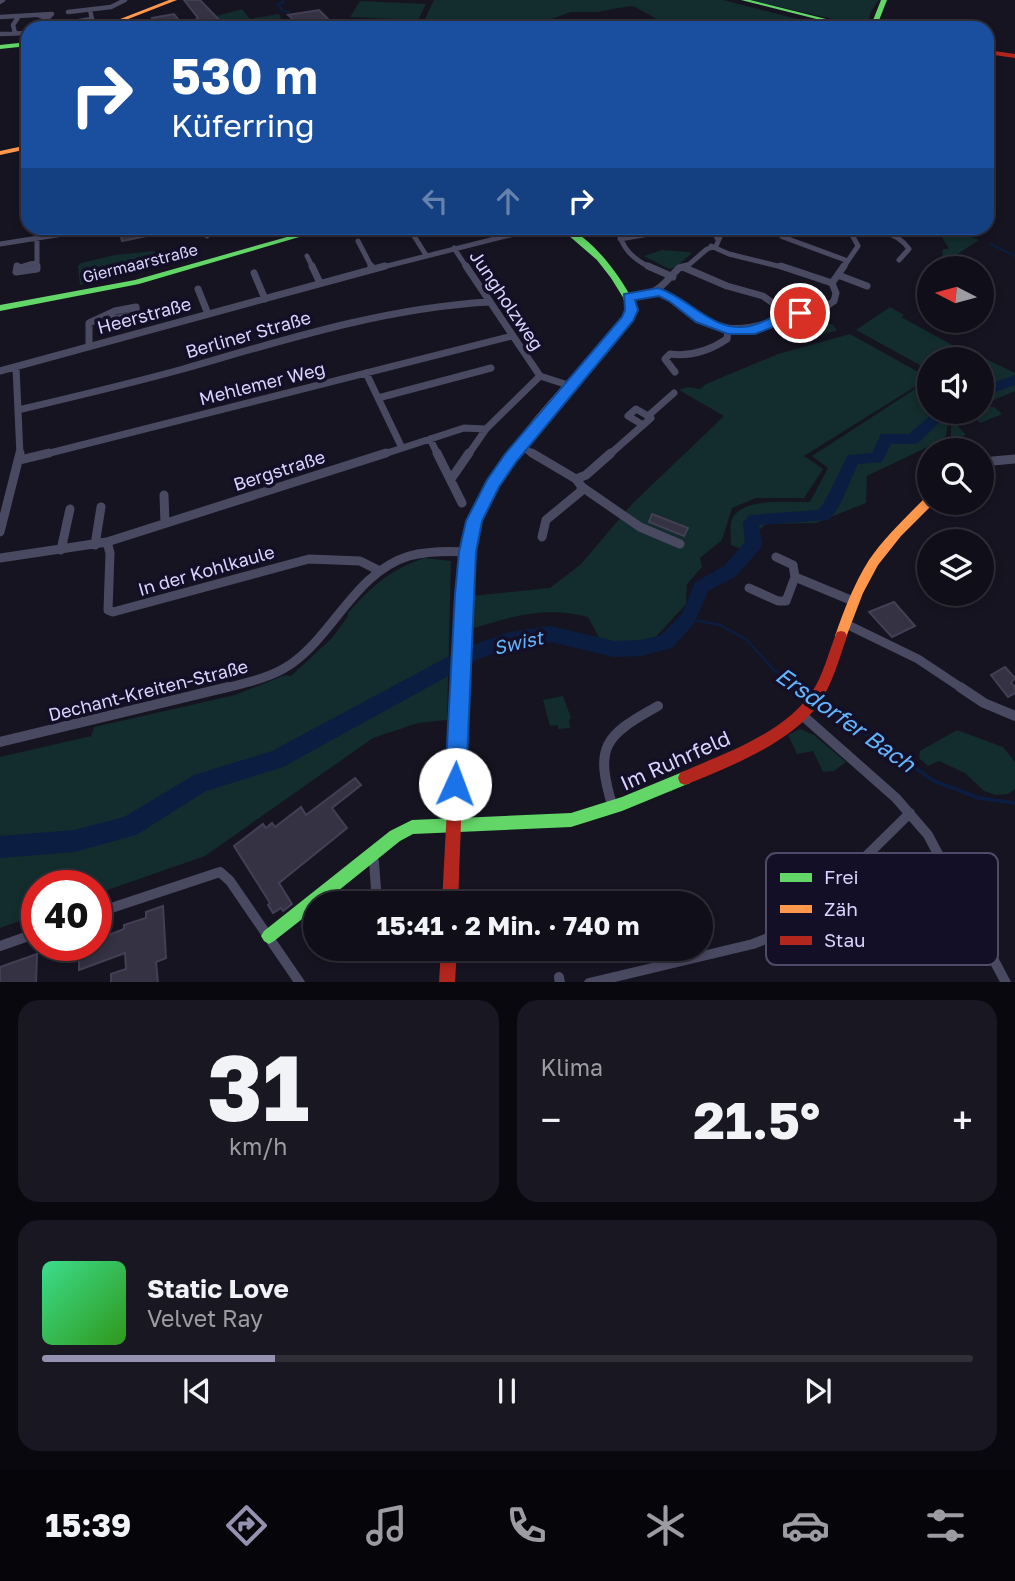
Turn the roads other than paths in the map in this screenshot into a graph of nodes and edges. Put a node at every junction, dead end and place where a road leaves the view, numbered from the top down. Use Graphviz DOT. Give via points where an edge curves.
graph roads {
  1 [pos="125,0"];
  2 [pos="174,0"];
  3 [pos="730,0"];
  4 [pos="744,0"];
  5 [pos="90,10"];
  6 [pos="76,11"];
  7 [pos="139,14"];
  8 [pos="0,16"];
  9 [pos="19,16"];
  10 [pos="40,16"];
  11 [pos="95,21"];
  12 [pos="106,21"];
  13 [pos="124,21"];
  14 [pos="816,21"];
  15 [pos="830,21"];
  16 [pos="16,32"];
  17 [pos="21,32"];
  18 [pos="0,34"];
  19 [pos="21,46"];
  20 [pos="0,48"];
  21 [pos="994,55"];
  22 [pos="1015,58"];
  23 [pos="21,148"];
  24 [pos="0,153"];
  25 [pos="38,235"];
  26 [pos="57,235"];
  27 [pos="301,235"];
  28 [pos="413,235"];
  29 [pos="509,235"];
  30 [pos="574,235"];
  31 [pos="619,235"];
  32 [pos="643,235"];
  33 [pos="714,235"];
  34 [pos="723,235"];
  35 [pos="780,235"];
  36 [pos="850,235"];
  37 [pos="886,235"];
  38 [pos="720,237"];
  39 [pos="38,238"];
  40 [pos="620,239"];
  41 [pos="358,241"];
  42 [pos="0,244"];
  43 [pos="711,246"];
  44 [pos="454,248"];
  45 [pos="426,255"];
  46 [pos="307,256"];
  47 [pos="899,260"];
  48 [pos="848,261"];
  49 [pos="37,262"];
  50 [pos="685,268"];
  51 [pos="373,269"];
  52 [pos="254,273"];
  53 [pos="838,275"];
  54 [pos="673,277"];
  55 [pos="320,283"];
  56 [pos="832,283"];
  57 [pos="867,286"];
  58 [pos="198,289"];
  59 [pos="658,291"];
  60 [pos="628,297"];
  61 [pos="265,299"];
  62 [pos="489,302"];
  63 [pos="0,308"];
  64 [pos="785,312"];
  65 [pos="208,314"];
  66 [pos="112,315"];
  67 [pos="728,330"];
  68 [pos="512,336"];
  69 [pos="89,346"];
  70 [pos="16,367"];
  71 [pos="491,368"];
  72 [pos="0,371"];
  73 [pos="675,372"];
  74 [pos="366,373"];
  75 [pos="540,376"];
  76 [pos="571,386"];
  77 [pos="674,393"];
  78 [pos="378,398"];
  79 [pos="18,410"];
  80 [pos="648,416"];
  81 [pos="643,425"];
  82 [pos="486,429"];
  83 [pos="430,439"];
  84 [pos="520,446"];
  85 [pos="402,448"];
  86 [pos="1015,459"];
  87 [pos="20,460"];
  88 [pos="994,462"];
  89 [pos="451,479"];
  90 [pos="579,483"];
  91 [pos="164,495"];
  92 [pos="463,503"];
  93 [pos="101,507"];
  94 [pos="70,509"];
  95 [pos="917,514"];
  96 [pos="1,523"];
  97 [pos="165,523"];
  98 [pos="0,532"];
  99 [pos="542,537"];
  100 [pos="107,542"];
  101 [pos="680,544"];
  102 [pos="95,545"];
  103 [pos="61,550"];
  104 [pos="467,552"];
  105 [pos="776,557"];
  106 [pos="0,558"];
  107 [pos="380,571"];
  108 [pos="795,577"];
  109 [pos="749,588"];
  110 [pos="853,601"];
  111 [pos="846,624"];
  112 [pos="658,706"];
  113 [pos="805,712"];
  114 [pos="1015,716"];
  115 [pos="0,742"];
  116 [pos="613,808"];
  117 [pos="910,813"];
  118 [pos="454,824"];
  119 [pos="871,853"];
  120 [pos="938,853"];
  121 [pos="371,855"];
  122 [pos="376,891"];
  123 [pos="451,891"];
  124 [pos="112,908"];
  125 [pos="269,936"];
  126 [pos="21,939"];
  127 [pos="766,939"];
  128 [pos="0,946"];
  129 [pos="448,961"];
  130 [pos="997,965"];
  131 [pos="300,982"];
  132 [pos="447,982"];
  133 [pos="589,982"];
  134 [pos="1006,982"];
  1 -- 5 [label="street"];
  2 -- 7 [label="main road"];
  3 -- 14 [label="main road"];
  4 -- 15 [label="main road"];
  5 -- 6 [label="street"];
  5 -- 11 [label="street"];
  7 -- 12 [label="main road"];
  7 -- 13 [label="main road"];
  8 -- 9 [label="street"];
  9 -- 10 [label="street"];
  9 -- 16 [label="street" via="12,25"];
  16 -- 17 [label="street"];
  16 -- 18 [label="street"];
  19 -- 20 [label="main road"];
  21 -- 22 [label="main road"];
  23 -- 24 [label="main road"];
  25 -- 39 [label="street"];
  26 -- 39 [label="street"];
  27 -- 63 [label="main road, Giermaarstraße" via="136,282"];
  28 -- 45 [label="street"];
  29 -- 44 [label="street, Heerstraße"];
  30 -- 60 [label="main road"];
  31 -- 40 [label="street"];
  32 -- 40 [label="street"];
  33 -- 38 [label="street"];
  34 -- 38 [label="street"];
  35 -- 48 [label="street"];
  36 -- 48 [label="street" via="858,246"];
  37 -- 47 [label="street" via="903,240 909,249"];
  38 -- 43 [label="street" via="716,246"];
  39 -- 42 [label="street"];
  39 -- 49 [label="street"];
  40 -- 54 [label="street" via="635,259"];
  41 -- 51 [label="street"];
  43 -- 50 [label="street"];
  43 -- 56 [label="street"];
  44 -- 45 [label="street, Heerstraße"];
  44 -- 62 [label="street, Jungholzweg"];
  45 -- 51 [label="street, Heerstraße"];
  46 -- 55 [label="street"];
  48 -- 53 [label="street"];
  50 -- 54 [label="street" via="679,278"];
  50 -- 64 [label="street" via="763,296"];
  51 -- 55 [label="street, Heerstraße"];
  52 -- 61 [label="street"];
  53 -- 56 [label="street"];
  53 -- 57 [label="street"];
  54 -- 59 [label="street"];
  55 -- 61 [label="street, Heerstraße"];
  56 -- 64 [label="street" via="836,293 827,306"];
  58 -- 65 [label="street, Heerstraße"];
  59 -- 60 [label="street"];
  59 -- 67 [label="street" via="701,319"];
  60 -- 76 [label="main road" via="628,318"];
  61 -- 65 [label="street, Heerstraße"];
  62 -- 68 [label="street, Jungholzweg"];
  62 -- 79 [label="street, Berliner Straße" via="344,323 159,376"];
  64 -- 67 [label="street" via="782,319 750,331"];
  65 -- 69 [label="street, Heerstraße"];
  66 -- 69 [label="street, Heerstraße" via="89,323"];
  67 -- 73 [label="street" via="727,339 700,352 670,354 665,359"];
  68 -- 74 [label="street, Mehlemer Weg"];
  68 -- 75 [label="street, Jungholzweg"];
  69 -- 70 [label="street, Heerstraße"];
  70 -- 72 [label="street, Heerstraße"];
  70 -- 79 [label="street"];
  71 -- 78 [label="street"];
  74 -- 78 [label="street"];
  74 -- 87 [label="street, Mehlemer Weg"];
  75 -- 76 [label="street, Jungholzweg"];
  75 -- 82 [label="street"];
  76 -- 84 [label="main road"];
  77 -- 80 [label="street"];
  78 -- 85 [label="street"];
  79 -- 87 [label="street"];
  80 -- 81 [label="street" via="651,418"];
  80 -- 81 [label="street" via="636,409 628,416"];
  81 -- 90 [label="street"];
  82 -- 83 [label="street, Bergstraße" via="464,428"];
  82 -- 89 [label="street"];
  83 -- 85 [label="street, Bergstraße"];
  83 -- 89 [label="street"];
  84 -- 90 [label="street"];
  84 -- 104 [label="main road" via="486,494"];
  85 -- 97 [label="street, Bergstraße"];
  86 -- 88 [label="street"];
  87 -- 96 [label="street"];
  89 -- 92 [label="street"];
  90 -- 99 [label="street" via="580,492 546,520"];
  90 -- 101 [label="street" via="640,527"];
  91 -- 97 [label="street"];
  93 -- 102 [label="street"];
  94 -- 103 [label="street"];
  95 -- 110 [label="main road, Im Ruhrfeld" via="871,562"];
  96 -- 98 [label="street"];
  97 -- 100 [label="street, Bergstraße"];
  100 -- 102 [label="street, Bergstraße"];
  100 -- 107 [label="street, In der Kohlkaule" via="107,610 113,612 309,559 360,561"];
  102 -- 103 [label="street, Bergstraße"];
  103 -- 106 [label="street, Bergstraße"];
  104 -- 107 [label="street, Dechant-Kreiten-Straße" via="425,552 404,557"];
  104 -- 118 [label="main road"];
  105 -- 108 [label="street" via="793,565"];
  107 -- 115 [label="street, Dechant-Kreiten-Straße" via="367,580 316,642 293,663 269,675"];
  108 -- 109 [label="street" via="786,601"];
  108 -- 110 [label="street"];
  110 -- 111 [label="main road, Im Ruhrfeld"];
  111 -- 113 [label="main road, Im Ruhrfeld" via="818,693"];
  111 -- 114 [label="street" via="918,659 985,703"];
  112 -- 116 [label="street" via="624,724 605,746 604,775"];
  113 -- 116 [label="main road, Im Ruhrfeld" via="764,740"];
  113 -- 117 [label="street"];
  116 -- 118 [label="main road, Im Ruhrfeld" via="570,820"];
  117 -- 119 [label="street"];
  117 -- 120 [label="street"];
  118 -- 121 [label="main road, Im Ruhrfeld" via="412,827"];
  118 -- 123 [label="main road"];
  121 -- 122 [label="street"];
  121 -- 125 [label="main road, Im Ruhrfeld"];
  124 -- 125 [label="street" via="220,872"];
  125 -- 131 [label="street"];
  126 -- 128 [label="street"];
  127 -- 133 [label="street"];
  129 -- 132 [label="main road"];
  130 -- 134 [label="street"];
}
